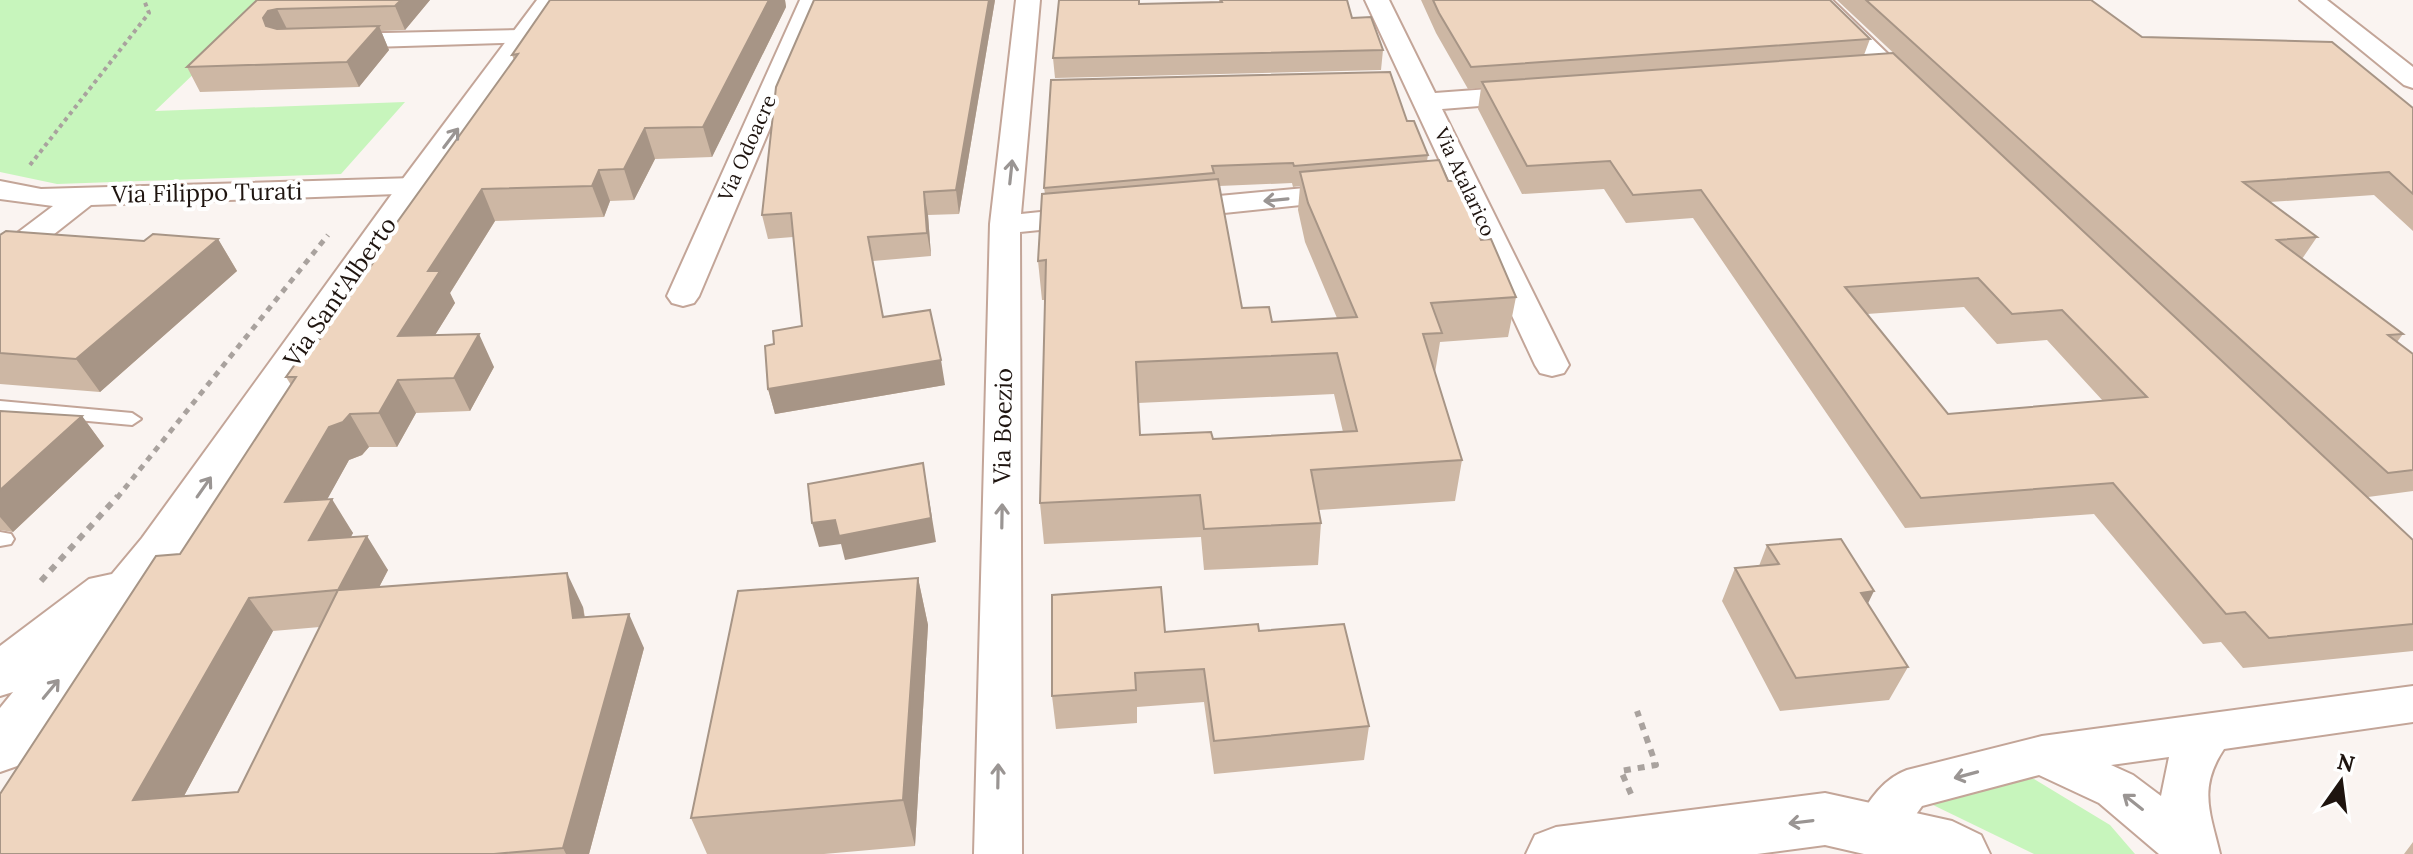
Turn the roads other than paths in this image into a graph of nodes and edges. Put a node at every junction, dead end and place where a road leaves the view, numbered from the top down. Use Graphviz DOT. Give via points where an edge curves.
graph roads {
  1 [pos="552,0"];
  2 [pos="812,0"];
  3 [pos="1028,0"];
  4 [pos="1377,0"];
  5 [pos="1819,0"];
  6 [pos="2312,0"];
  7 [pos="525,37"];
  8 [pos="320,42"];
  9 [pos="2413,80"];
  10 [pos="1385,81"];
  11 [pos="1422,91"];
  12 [pos="1551,93"];
  13 [pos="1934,112"];
  14 [pos="1465,183"];
  15 [pos="1434,185"];
  16 [pos="414,187"];
  17 [pos="5,191"];
  18 [pos="1372,191"];
  19 [pos="85,196"];
  20 [pos="1152,211"];
  21 [pos="1121,213"];
  22 [pos="1005,224"];
  23 [pos="4,255"];
  24 [pos="683,296"];
  25 [pos="1552,365"];
  26 [pos="0,407"];
  27 [pos="132,419"];
  28 [pos="159,551"];
  29 [pos="0,675"];
  30 [pos="2413,704"];
  31 [pos="2211,731"];
  32 [pos="0,748"];
  33 [pos="2042,755"];
  34 [pos="1878,842"];
  35 [pos="1574,851"];
  36 [pos="1959,852"];
  37 [pos="998,854"];
  38 [pos="1707,854"];
  39 [pos="2194,854"];
  1 -- 7 [label="street, Via Sant'Alberto"];
  2 -- 24 [label="street, Via Odoacre"];
  22 -- 3 [label="street, Via Boezio, one-way" via="1035,90"];
  4 -- 11 [label="street, Via Atalarico"];
  5 -- 13 [label="street" via="1874,69"];
  6 -- 9 [label="street"];
  7 -- 8 [label="street"];
  16 -- 7 [label="street, Via Sant'Alberto, one-way"];
  10 -- 11 [label="street"];
  11 -- 12 [label="street"];
  11 -- 14 [label="street, Via Atalarico"];
  14 -- 15 [label="street"];
  14 -- 25 [label="street, Via Atalarico"];
  16 -- 19 [label="street, Via Filippo Turati"];
  28 -- 16 [label="street, Via Sant'Alberto, one-way"];
  17 -- 19 [label="street, Via Filippo Turati" via="41,198"];
  18 -- 20 [label="street, one-way"];
  19 -- 23 [label="street"];
  21 -- 22 [label="street"];
  37 -- 22 [label="street, Via Boezio, one-way"];
  26 -- 27 [label="lane"];
  28 -- 29 [label="street, Via Sant'Alberto"];
  32 -- 28 [label="street, Via Sant'Alberto, one-way"];
  30 -- 31 [label="street"];
  31 -- 33 [label="street"];
  31 -- 39 [label="street" via="2188,765 2184,803"];
  33 -- 34 [label="street, one-way" via="1907,790"];
  39 -- 33 [label="street, one-way" via="2116,789"];
  34 -- 35 [label="street, one-way" via="1825,819"];
  34 -- 36 [label="street"];
  35 -- 38 [label="street" via="1680,848"];
}
